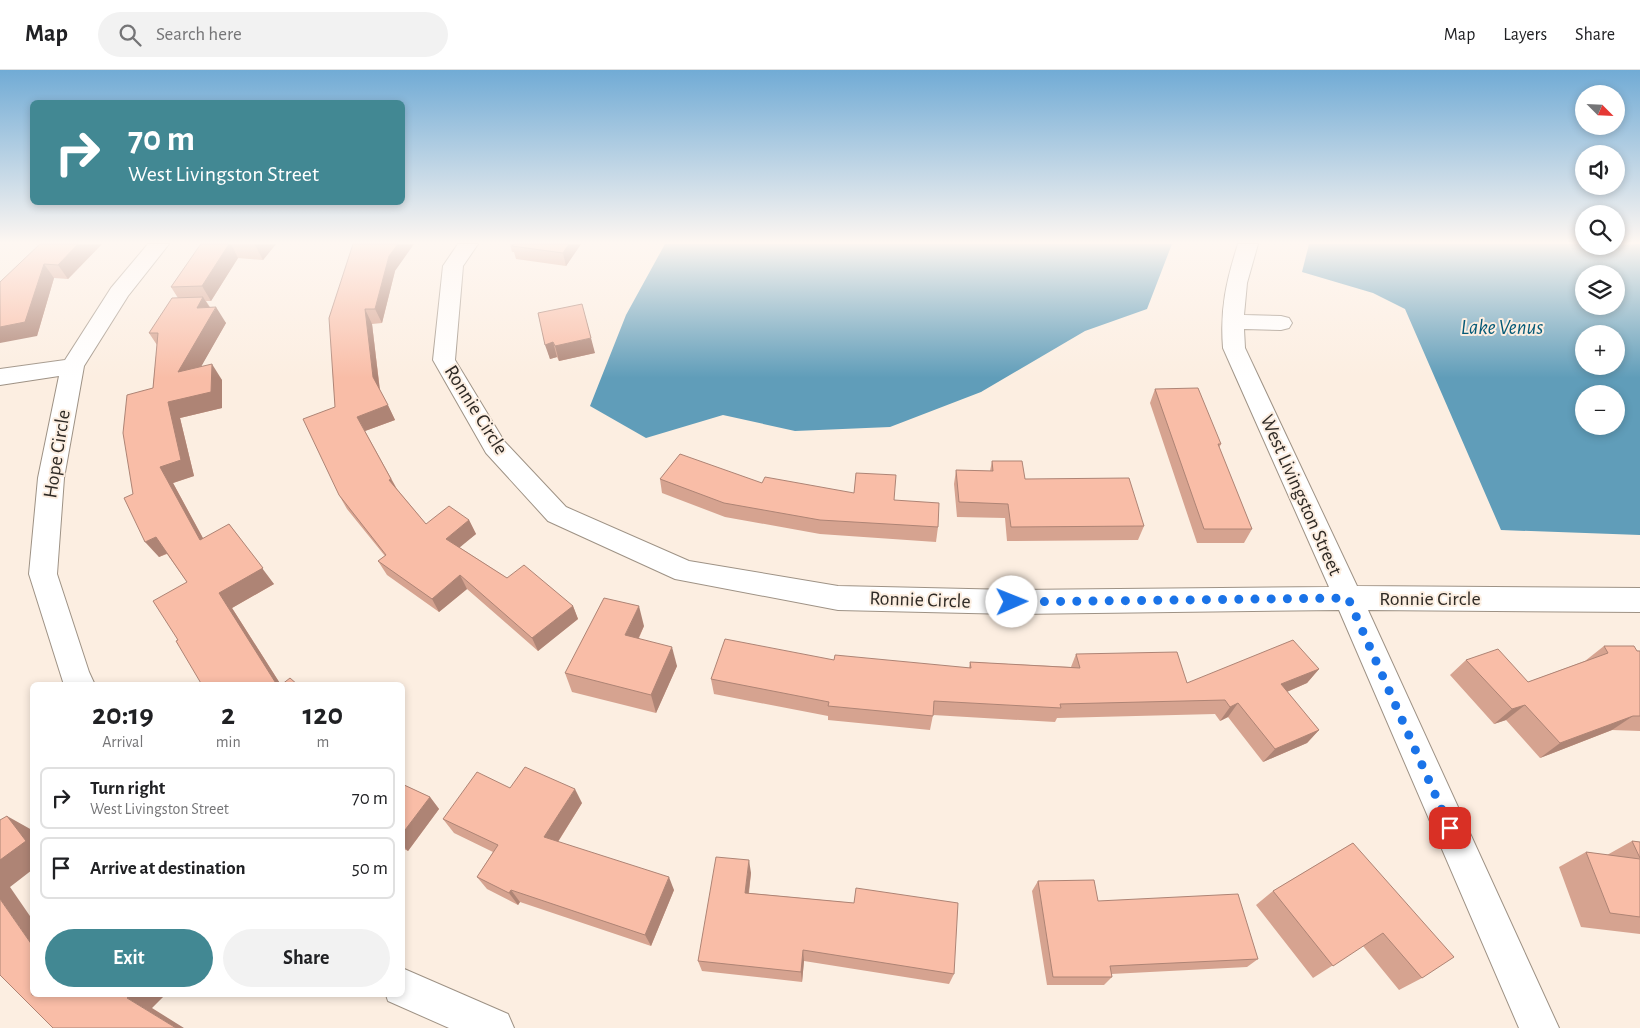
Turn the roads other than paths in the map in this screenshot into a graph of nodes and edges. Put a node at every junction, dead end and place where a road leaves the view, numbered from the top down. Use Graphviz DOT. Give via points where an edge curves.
graph roads {
  1 [pos="122,289"];
  2 [pos="451,289"];
  3 [pos="1235,289"];
  4 [pos="1231,322"];
  5 [pos="1281,323"];
  6 [pos="72,366"];
  7 [pos="0,377"];
  8 [pos="1348,598"];
  9 [pos="1640,600"];
  10 [pos="78,682"];
  11 [pos="405,989"];
  12 [pos="494,1028"];
  13 [pos="1539,1028"];
  1 -- 6 [label="street, Hope Circle"];
  2 -- 8 [label="street, Ronnie Circle" via="444,360 495,447 558,514 685,571 838,598 1012,602"];
  3 -- 4 [label="street, West Livingston Street"];
  4 -- 5 [label="street"];
  4 -- 8 [label="street, West Livingston Street" via="1234,348"];
  6 -- 7 [label="street"];
  6 -- 10 [label="street, Hope Circle" via="51,478 43,574"];
  8 -- 9 [label="street, Ronnie Circle"];
  8 -- 13 [label="street, West Livingston Street"];
  11 -- 12 [label="street"];
}
